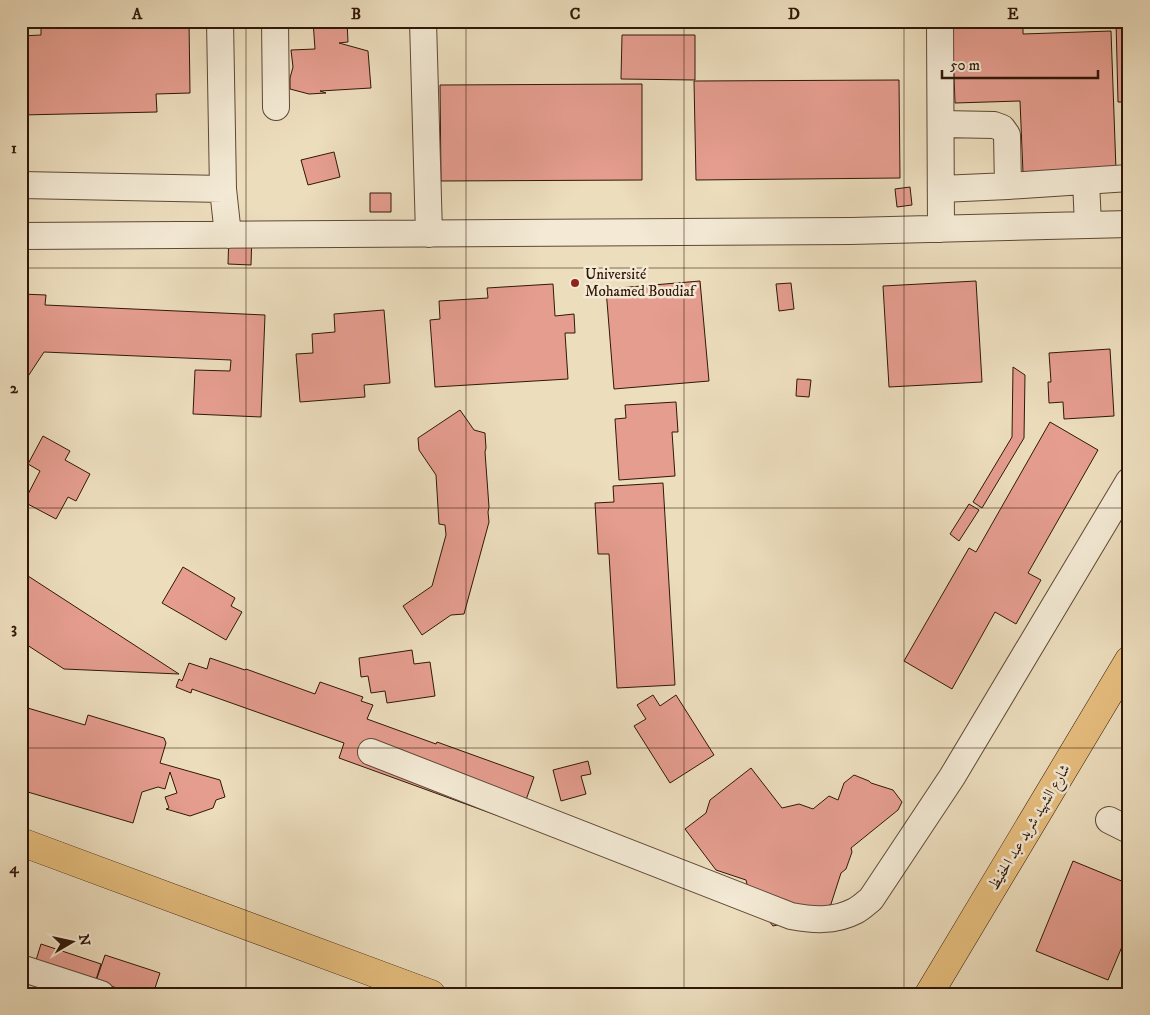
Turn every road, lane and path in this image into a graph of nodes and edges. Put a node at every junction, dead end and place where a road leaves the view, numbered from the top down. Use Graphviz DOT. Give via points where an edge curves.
graph roads {
  1 [pos="220,21"];
  2 [pos="275,21"];
  3 [pos="423,21"];
  4 [pos="940,21"];
  5 [pos="276,107"];
  6 [pos="941,124"];
  7 [pos="1129,178"];
  8 [pos="1086,181"];
  9 [pos="21,186"];
  10 [pos="1008,186"];
  11 [pos="941,188"];
  12 [pos="223,189"];
  13 [pos="1129,224"];
  14 [pos="1088,225"];
  15 [pos="941,229"];
  16 [pos="429,234"];
  17 [pos="21,236"];
  18 [pos="228,236"];
  19 [pos="1129,481"];
  20 [pos="1129,660"];
  21 [pos="370,752"];
  22 [pos="21,842"];
  23 [pos="21,968"];
  24 [pos="101,994"];
  25 [pos="431,994"];
  26 [pos="929,994"];
  1 -- 12 [label="street"];
  2 -- 5 [label="street"];
  3 -- 16 [label="street"];
  4 -- 6 [label="street"];
  6 -- 10 [label="street" via="1002,128 1007,135"];
  6 -- 11 [label="street"];
  7 -- 8 [label="street"];
  8 -- 10 [label="street"];
  8 -- 14 [label="street"];
  9 -- 12 [label="street"];
  10 -- 11 [label="street"];
  11 -- 15 [label="street"];
  12 -- 18 [label="street"];
  13 -- 14 [label="street"];
  14 -- 15 [label="street"];
  15 -- 16 [label="street"];
  16 -- 18 [label="street"];
  17 -- 18 [label="street"];
  19 -- 21 [label="street" via="952,777 871,899 854,912 813,920 791,916"];
  20 -- 26 [label="main road, شارع الشهيد شريد عبد الحفيظ"];
  22 -- 25 [label="main road"];
  23 -- 24 [label="street"];
}
